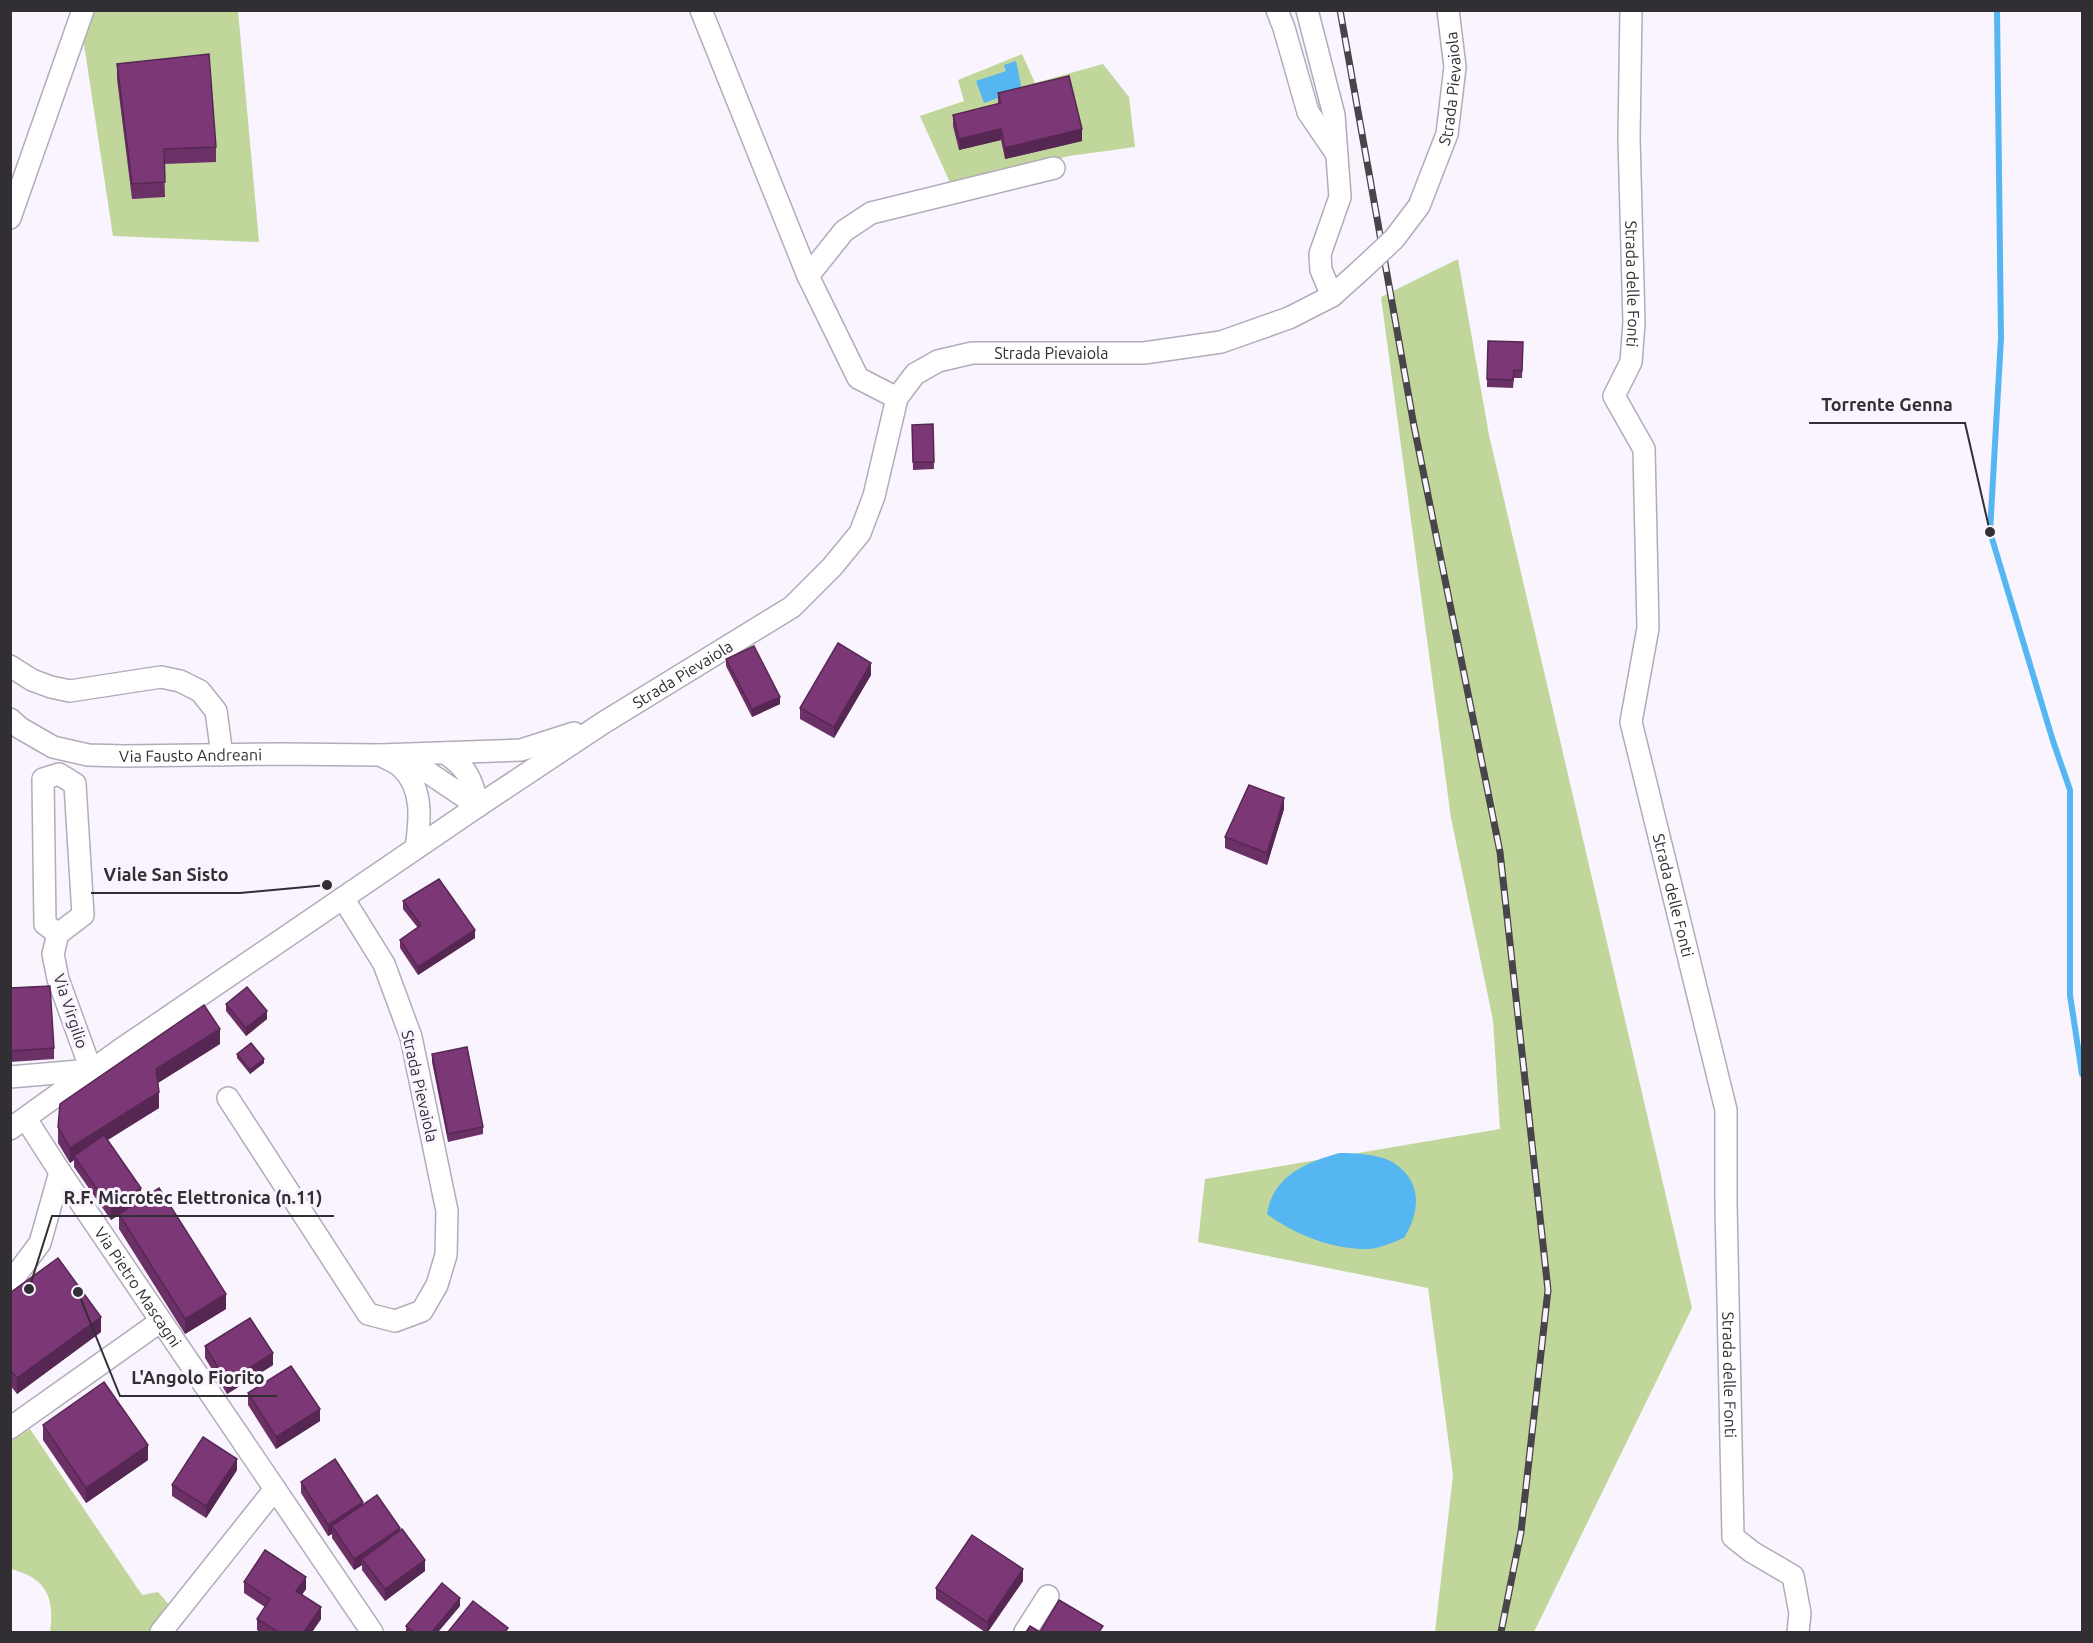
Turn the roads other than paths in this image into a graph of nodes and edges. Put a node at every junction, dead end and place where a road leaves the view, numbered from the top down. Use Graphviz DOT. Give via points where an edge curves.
graph roads {
  1 [pos="83,10"];
  2 [pos="701,10"];
  3 [pos="1277,10"];
  4 [pos="1307,10"];
  5 [pos="1449,10"];
  6 [pos="1630,10"];
  7 [pos="1337,153"];
  8 [pos="1054,168"];
  9 [pos="10,218"];
  10 [pos="808,276"];
  11 [pos="1332,296"];
  12 [pos="897,398"];
  13 [pos="10,666"];
  14 [pos="10,719"];
  15 [pos="603,723"];
  16 [pos="445,753"];
  17 [pos="222,755"];
  18 [pos="380,755"];
  19 [pos="401,766"];
  20 [pos="478,806"];
  21 [pos="416,848"];
  22 [pos="343,898"];
  23 [pos="58,934"];
  24 [pos="91,1070"];
  25 [pos="10,1077"];
  26 [pos="228,1098"];
  27 [pos="18,1124"];
  28 [pos="60,1172"];
  29 [pos="10,1283"];
  30 [pos="161,1321"];
  31 [pos="10,1428"];
  32 [pos="275,1489"];
  33 [pos="1048,1596"];
  34 [pos="161,1632"];
  35 [pos="372,1632"];
  36 [pos="1025,1632"];
  37 [pos="1798,1632"];
  1 -- 9 [label="street"];
  2 -- 10 [label="street"];
  3 -- 7 [label="street" via="1308,112"];
  4 -- 7 [label="street" via="1334,115"];
  5 -- 11 [label="street, Strada Pievaiola, bridge" via="1455,67 1447,134 1419,206 1394,238"];
  6 -- 37 [label="street, Strada delle Fonti" via="1634,323 1631,362 1614,396 1644,450 1648,628 1631,722 1726,1110 1733,1537 1793,1576 1800,1613"];
  7 -- 11 [label="street" via="1340,197 1320,254 1321,270"];
  8 -- 10 [label="street" via="871,213 844,231"];
  10 -- 12 [label="street" via="858,378"];
  11 -- 12 [label="street, Strada Pievaiola" via="1289,318 1221,342 1144,353 972,353 938,360 915,374"];
  12 -- 15 [label="street, Strada Pievaiola" via="874,496 860,533 832,567 792,607"];
  13 -- 17 [label="street" via="32,680 70,691 161,677 180,681 200,691 216,711"];
  14 -- 17 [label="street, Via Fausto Andreani" via="53,747 88,755"];
  15 -- 16 [label="street, Via Fausto Andreani" via="521,750"];
  15 -- 20 [label="street, Strada Pievaiola"];
  16 -- 18 [label="street, Via Fausto Andreani"];
  16 -- 20 [label="street" via="460,762 472,781"];
  17 -- 18 [label="street, Via Fausto Andreani"];
  18 -- 19 [label="street, Via Fausto Andreani"];
  19 -- 20 [label="street, Via Fausto Andreani" via="423,769"];
  19 -- 21 [label="street" via="417,795 420,815"];
  20 -- 21 [label="street, Strada Pievaiola"];
  21 -- 22 [label="street, Strada Pievaiola"];
  22 -- 24 [label="street"];
  22 -- 26 [label="street, Strada Pievaiola" via="384,964 411,1037 447,1211 446,1255 437,1285 422,1311 395,1321 368,1314"];
  23 -- 23 [label="street" via="83,915 75,784 58,774 44,779 45,924"];
  23 -- 24 [label="street, Via Virgilio" via="53,954 58,979"];
  24 -- 25 [label="street"];
  24 -- 27 [label="street"];
  27 -- 28 [label="street, Via Pietro Mascagni"];
  28 -- 29 [label="street" via="40,1243"];
  28 -- 30 [label="street, Via Pietro Mascagni"];
  30 -- 31 [label="street"];
  30 -- 32 [label="street, Via Pietro Mascagni"];
  32 -- 34 [label="street"];
  32 -- 35 [label="street, Via Pietro Mascagni"];
  33 -- 36 [label="street"];
}
